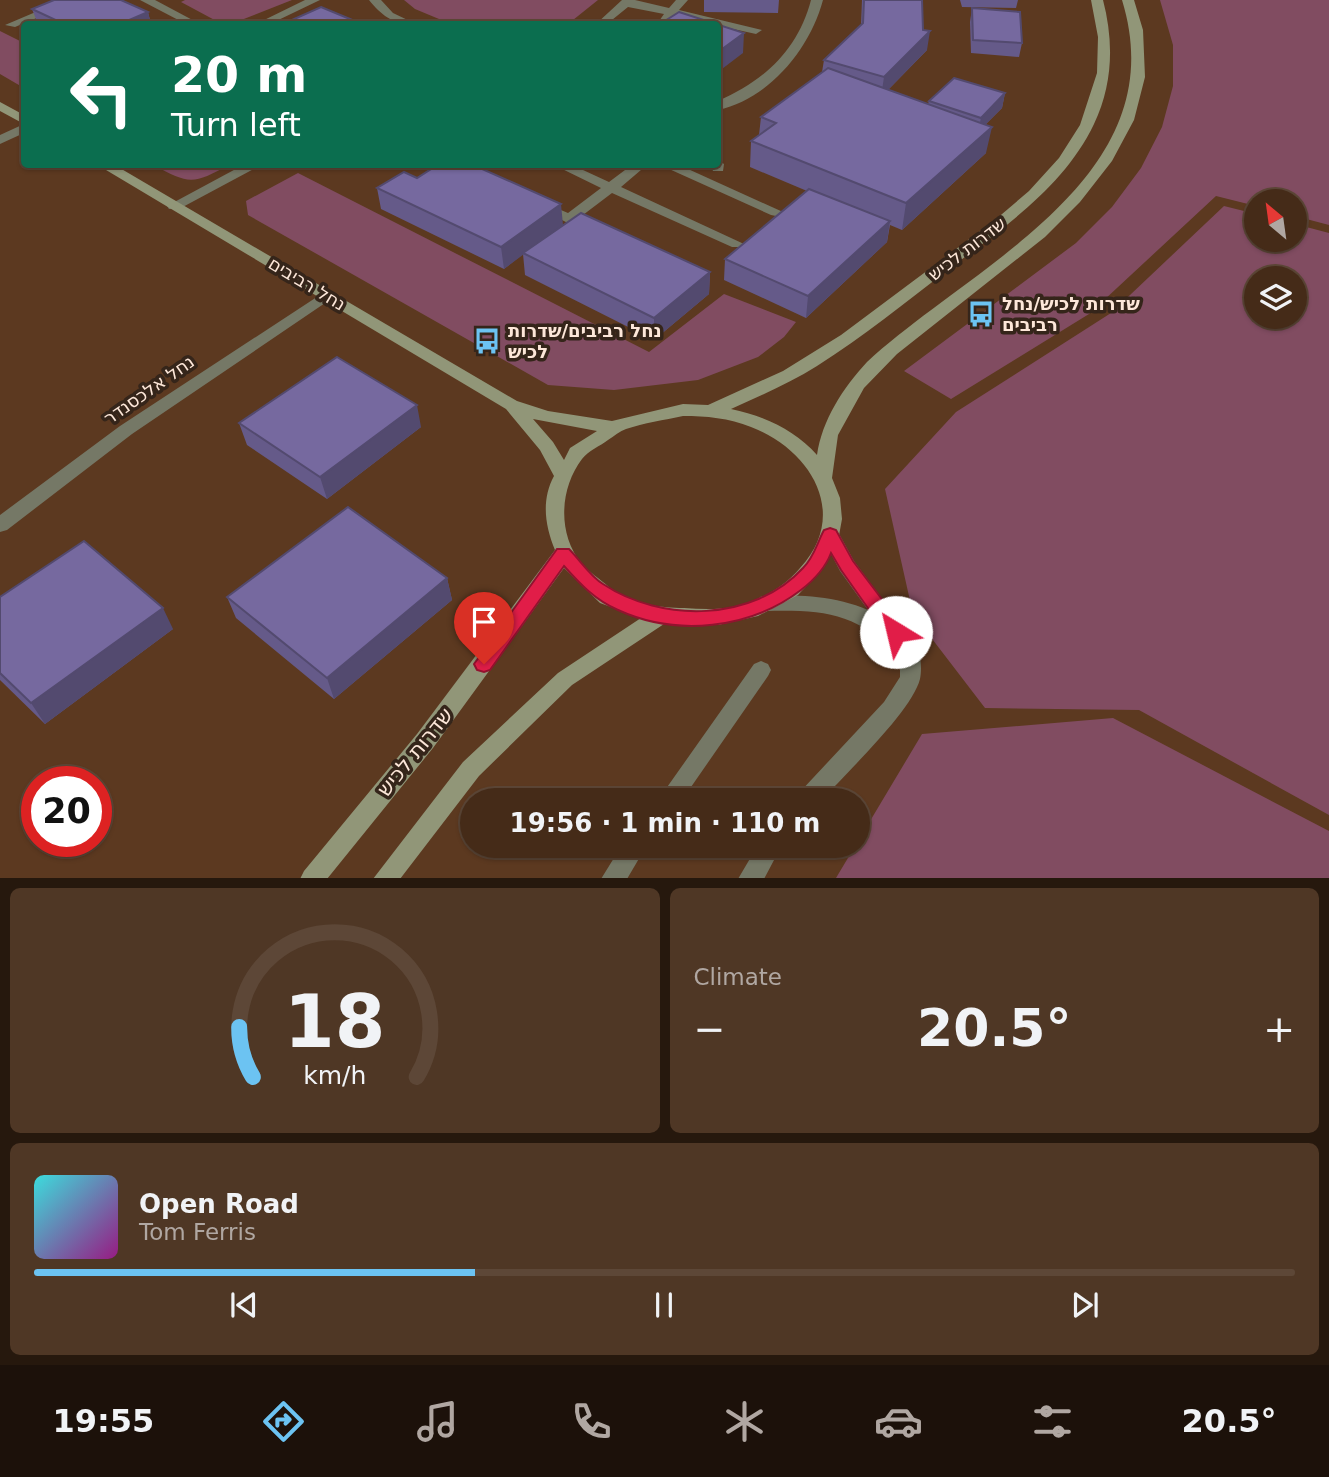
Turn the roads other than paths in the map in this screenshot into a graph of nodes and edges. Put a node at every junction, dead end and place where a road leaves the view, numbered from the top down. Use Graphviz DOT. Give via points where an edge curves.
graph roads {
  1 [pos="74,0"];
  2 [pos="314,0"];
  3 [pos="375,0"];
  4 [pos="682,0"];
  5 [pos="817,0"];
  6 [pos="1097,0"];
  7 [pos="1128,0"];
  8 [pos="149,1"];
  9 [pos="628,2"];
  10 [pos="674,13"];
  11 [pos="21,21"];
  12 [pos="21,21"];
  13 [pos="187,21"];
  14 [pos="268,21"];
  15 [pos="403,21"];
  16 [pos="605,21"];
  17 [pos="665,21"];
  18 [pos="713,21"];
  19 [pos="721,23"];
  20 [pos="11,25"];
  21 [pos="757,30"];
  22 [pos="721,105"];
  23 [pos="0,106"];
  24 [pos="21,118"];
  25 [pos="21,130"];
  26 [pos="0,140"];
  27 [pos="109,168"];
  28 [pos="249,168"];
  29 [pos="564,168"];
  30 [pos="637,168"];
  31 [pos="673,168"];
  32 [pos="609,189"];
  33 [pos="531,201"];
  34 [pos="174,206"];
  35 [pos="776,212"];
  36 [pos="569,219"];
  37 [pos="607,237"];
  38 [pos="737,244"];
  39 [pos="326,296"];
  40 [pos="511,405"];
  41 [pos="712,411"];
  42 [pos="613,427"];
  43 [pos="562,474"];
  44 [pos="824,478"];
  45 [pos="0,525"];
  46 [pos="830,535"];
  47 [pos="563,554"];
  48 [pos="767,603"];
  49 [pos="660,616"];
  50 [pos="910,653"];
  51 [pos="761,670"];
  52 [pos="677,788"];
  53 [pos="818,788"];
  54 [pos="627,858"];
  55 [pos="763,858"];
  56 [pos="312,878"];
  57 [pos="385,878"];
  58 [pos="613,878"];
  59 [pos="750,878"];
  1 -- 11 [label="street"];
  2 -- 14 [label="street"];
  3 -- 15 [label="street" via="389,15"];
  4 -- 10 [label="street"];
  5 -- 22 [label="street" via="807,29 777,70 756,88"];
  6 -- 41 [label="street, שדרות לכיש" via="1107,56 1101,84 1077,142 1045,183 1008,218 847,339 810,363"];
  7 -- 44 [label="street, שדרות לכיש" via="1138,30 1140,60 1127,121 1112,152 1080,195 1042,233 882,358 858,383 831,430"];
  8 -- 13 [label="street"];
  9 -- 10 [label="street"];
  9 -- 16 [label="street"];
  10 -- 17 [label="street"];
  10 -- 18 [label="street"];
  12 -- 20 [label="street"];
  19 -- 21 [label="street"];
  23 -- 24 [label="street"];
  25 -- 26 [label="street"];
  27 -- 34 [label="street, נחל רביבים"];
  28 -- 34 [label="street"];
  29 -- 32 [label="street"];
  30 -- 32 [label="street"];
  31 -- 35 [label="street"];
  32 -- 36 [label="street"];
  32 -- 38 [label="street"];
  33 -- 36 [label="street"];
  34 -- 39 [label="street, נחל רביבים"];
  36 -- 37 [label="street"];
  39 -- 40 [label="street, נחל רביבים"];
  39 -- 45 [label="street, נחל אלכסנדר" via="126,430"];
  40 -- 42 [label="street, נחל רביבים" via="547,417"];
  40 -- 43 [label="street, נחל רביבים" via="547,446"];
  41 -- 42 [label="street" via="668,411"];
  41 -- 44 [label="street" via="772,428 803,450"];
  42 -- 43 [label="street" via="578,452"];
  43 -- 47 [label="street" via="552,514"];
  44 -- 46 [label="street" via="833,509"];
  46 -- 48 [label="street" via="808,574"];
  46 -- 50 [label="street"];
  47 -- 49 [label="street" via="582,578 608,597"];
  47 -- 56 [label="street, שדרות לכיש" via="433,730"];
  48 -- 49 [label="street" via="718,617"];
  48 -- 50 [label="street" via="808,602 838,608 878,625"];
  49 -- 57 [label="street" via="565,679 471,769"];
  50 -- 53 [label="street" via="910,678 891,708"];
  51 -- 52 [label="street"];
  54 -- 58 [label="street"];
  55 -- 59 [label="street"];
}
